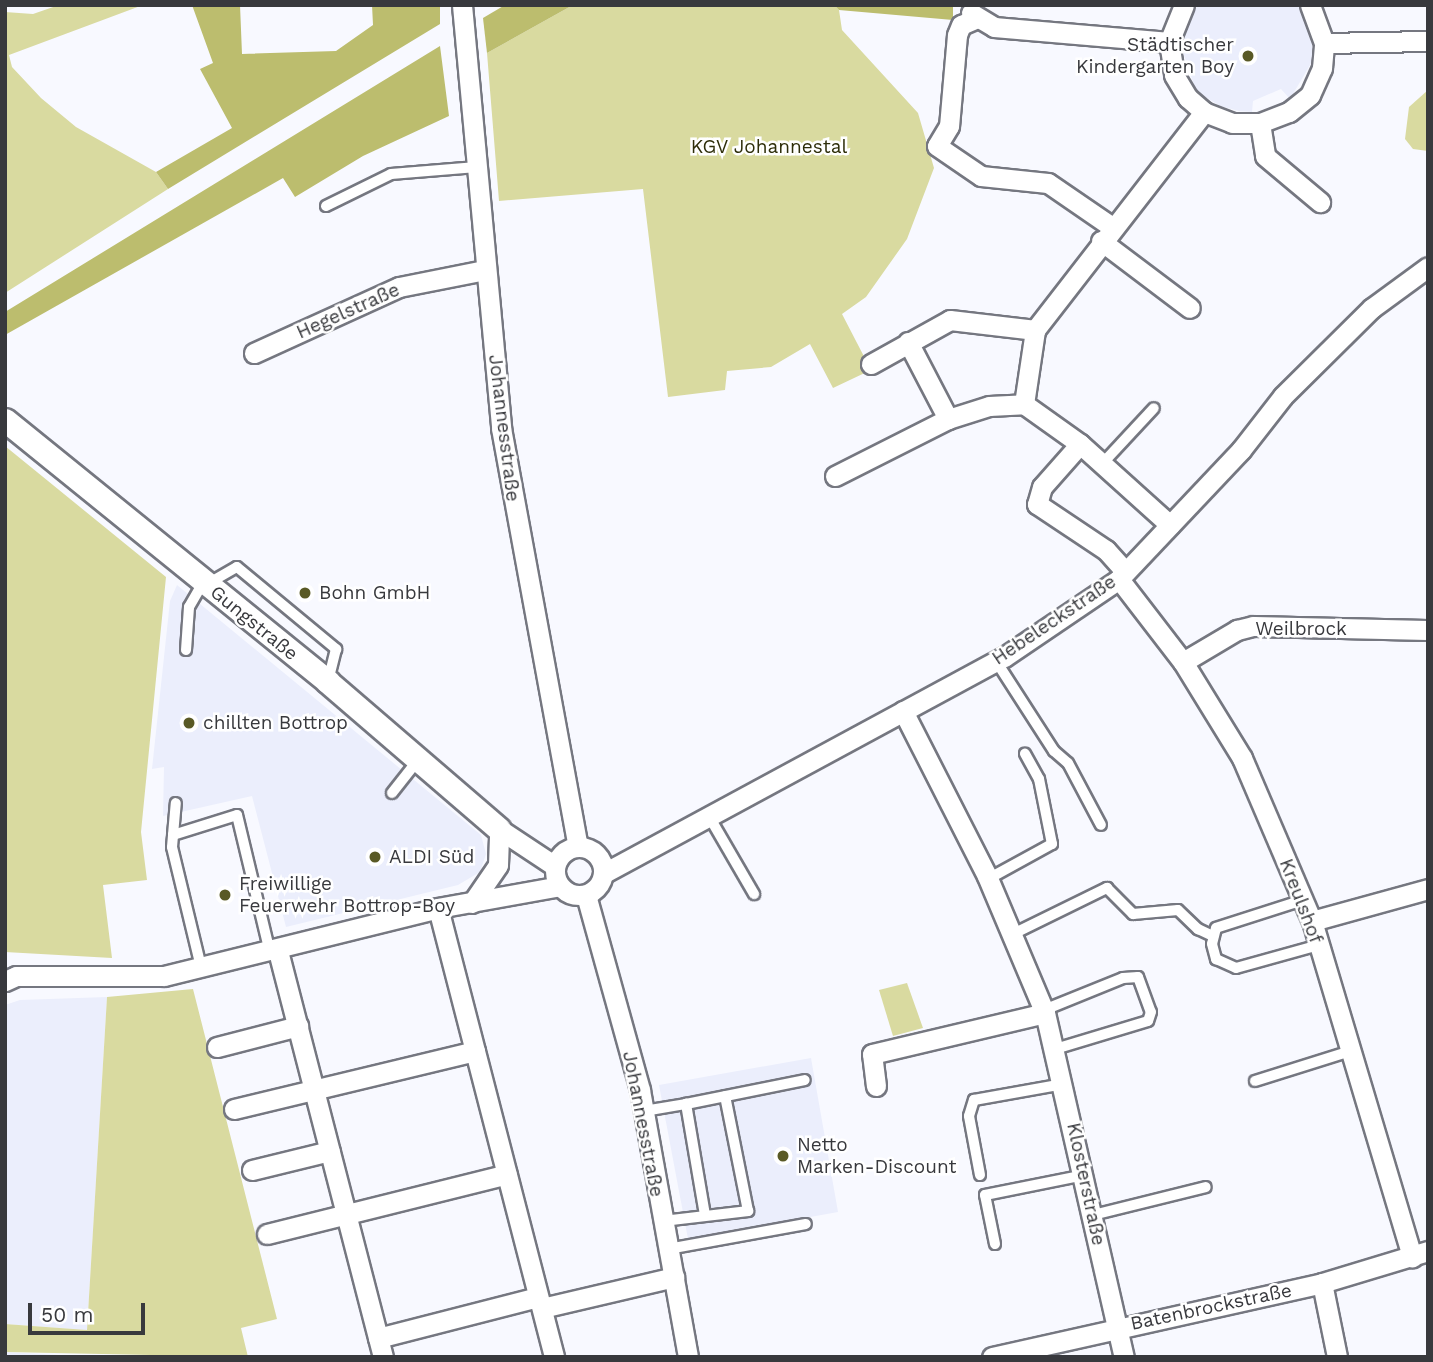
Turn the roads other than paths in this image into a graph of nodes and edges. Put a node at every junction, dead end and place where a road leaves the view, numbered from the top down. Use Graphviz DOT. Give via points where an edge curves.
graph roads {
  1 [pos="462,5"];
  2 [pos="1184,5"];
  3 [pos="1310,5"];
  4 [pos="1428,41"];
  5 [pos="1169,42"];
  6 [pos="1324,43"];
  7 [pos="1204,112"];
  8 [pos="1260,123"];
  9 [pos="477,167"];
  10 [pos="1320,202"];
  11 [pos="326,206"];
  12 [pos="1106,234"];
  13 [pos="1428,267"];
  14 [pos="485,270"];
  15 [pos="1190,309"];
  16 [pos="1035,330"];
  17 [pos="908,342"];
  18 [pos="254,353"];
  19 [pos="871,364"];
  20 [pos="1024,404"];
  21 [pos="1154,408"];
  22 [pos="948,419"];
  23 [pos="5,420"];
  24 [pos="1080,444"];
  25 [pos="1102,464"];
  26 [pos="835,476"];
  27 [pos="1170,525"];
  28 [pos="1122,575"];
  29 [pos="205,584"];
  30 [pos="1428,630"];
  31 [pos="187,650"];
  32 [pos="996,661"];
  33 [pos="1182,662"];
  34 [pos="328,682"];
  35 [pos="903,711"];
  36 [pos="1025,754"];
  37 [pos="419,760"];
  38 [pos="392,793"];
  39 [pos="176,803"];
  40 [pos="710,818"];
  41 [pos="1101,825"];
  42 [pos="499,829"];
  43 [pos="173,835"];
  44 [pos="578,847"];
  45 [pos="555,866"];
  46 [pos="604,873"];
  47 [pos="988,879"];
  48 [pos="560,886"];
  49 [pos="1428,889"];
  50 [pos="754,894"];
  51 [pos="586,895"];
  52 [pos="1303,900"];
  53 [pos="472,903"];
  54 [pos="438,908"];
  55 [pos="1312,921"];
  56 [pos="1013,934"];
  57 [pos="1213,936"];
  58 [pos="1319,945"];
  59 [pos="274,952"];
  60 [pos="201,967"];
  61 [pos="5,981"];
  62 [pos="1044,1011"];
  63 [pos="298,1026"];
  64 [pos="217,1047"];
  65 [pos="1055,1049"];
  66 [pos="475,1051"];
  67 [pos="1352,1051"];
  68 [pos="805,1080"];
  69 [pos="1255,1081"];
  70 [pos="1064,1084"];
  71 [pos="876,1086"];
  72 [pos="314,1090"];
  73 [pos="725,1096"];
  74 [pos="686,1104"];
  75 [pos="234,1109"];
  76 [pos="644,1111"];
  77 [pos="330,1151"];
  78 [pos="252,1170"];
  79 [pos="507,1174"];
  80 [pos="980,1175"];
  81 [pos="1084,1175"];
  82 [pos="1206,1187"];
  83 [pos="346,1214"];
  84 [pos="705,1215"];
  85 [pos="1093,1215"];
  86 [pos="662,1221"];
  87 [pos="806,1224"];
  88 [pos="267,1234"];
  89 [pos="995,1244"];
  90 [pos="668,1249"];
  91 [pos="1420,1254"];
  92 [pos="674,1277"];
  93 [pos="1322,1283"];
  94 [pos="540,1303"];
  95 [pos="1118,1328"];
  96 [pos="380,1348"];
  97 [pos="554,1357"];
  98 [pos="688,1357"];
  99 [pos="992,1357"];
  100 [pos="1124,1357"];
  101 [pos="1337,1357"];
  1 -- 9 [label="street, Johannesstraße"];
  2 -- 5 [label="street"];
  3 -- 6 [label="street"];
  4 -- 6 [label="street"];
  5 -- 7 [label="street" via="1174,75 1188,98"];
  5 -- 12 [label="street" via="994,27 974,15 957,35 950,121 937,146 981,176 1048,183"];
  6 -- 8 [label="street" via="1322,68 1310,95 1289,112"];
  7 -- 8 [label="street" via="1231,123"];
  7 -- 12 [label="street"];
  8 -- 10 [label="street" via="1265,156"];
  9 -- 11 [label="lane" via="391,174"];
  9 -- 14 [label="street, Johannesstraße"];
  12 -- 15 [label="street"];
  12 -- 16 [label="street"];
  13 -- 27 [label="street, Hebeleckstraße" via="1373,308 1283,396 1241,450"];
  14 -- 18 [label="street, Hegelstraße" via="399,286"];
  14 -- 44 [label="street, Johannesstraße" via="501,428"];
  16 -- 17 [label="street" via="950,320"];
  16 -- 20 [label="street"];
  17 -- 19 [label="street"];
  17 -- 22 [label="street"];
  20 -- 22 [label="street" via="989,406"];
  20 -- 24 [label="street"];
  21 -- 25 [label="lane"];
  22 -- 26 [label="street"];
  23 -- 29 [label="street, Gungstraße"];
  24 -- 25 [label="street"];
  24 -- 28 [label="street, Kreulshof" via="1042,487 1037,504 1106,550"];
  25 -- 27 [label="street"];
  27 -- 28 [label="street, Hebeleckstraße"];
  28 -- 32 [label="street, Hebeleckstraße"];
  28 -- 33 [label="street, Kreulshof"];
  29 -- 31 [label="lane" via="189,607"];
  29 -- 34 [label="street, Gungstraße"];
  29 -- 34 [label="lane" via="237,567 336,649"];
  30 -- 33 [label="street, Weilbrock" via="1253,626"];
  32 -- 35 [label="street, Hebeleckstraße"];
  32 -- 41 [label="lane" via="1054,751 1068,764"];
  33 -- 52 [label="street, Kreulshof" via="1242,758"];
  34 -- 37 [label="street, Gungstraße"];
  35 -- 40 [label="street, Hebeleckstraße"];
  35 -- 47 [label="street, Klosterstraße"];
  36 -- 47 [label="lane" via="1039,779 1052,844"];
  37 -- 38 [label="lane"];
  37 -- 42 [label="street, Gungstraße"];
  39 -- 43 [label="lane"];
  40 -- 46 [label="street, Hebeleckstraße"];
  40 -- 50 [label="lane"];
  42 -- 45 [label="street, Gungstraße"];
  42 -- 53 [label="street" via="498,865"];
  43 -- 59 [label="lane" via="237,815"];
  43 -- 60 [label="lane"];
  44 -- 45 [label="street" via="566,850"];
  44 -- 46 [label="street" via="597,854"];
  45 -- 48 [label="street"];
  46 -- 51 [label="street" via="600,884"];
  47 -- 56 [label="street, Klosterstraße"];
  48 -- 51 [label="street" via="575,895"];
  48 -- 53 [label="street"];
  49 -- 55 [label="street"];
  51 -- 76 [label="street, Johannesstraße"];
  52 -- 55 [label="street, Kreulshof"];
  52 -- 57 [label="lane" via="1216,928"];
  53 -- 54 [label="street"];
  54 -- 59 [label="street"];
  54 -- 66 [label="street"];
  55 -- 58 [label="street, Kreulshof"];
  56 -- 57 [label="lane" via="1107,888 1133,914 1178,910"];
  56 -- 62 [label="street, Klosterstraße"];
  57 -- 58 [label="lane" via="1216,959 1229,968"];
  58 -- 67 [label="street, Kreulshof"];
  59 -- 60 [label="street"];
  59 -- 63 [label="street"];
  60 -- 61 [label="street" via="154,976 16,975"];
  62 -- 65 [label="street, Klosterstraße"];
  62 -- 65 [label="lane" via="1124,978 1138,977 1151,1012 1148,1021"];
  62 -- 71 [label="street" via="872,1054"];
  63 -- 64 [label="street"];
  63 -- 72 [label="street"];
  65 -- 70 [label="street, Klosterstraße"];
  66 -- 72 [label="street"];
  66 -- 79 [label="street"];
  67 -- 69 [label="lane"];
  67 -- 91 [label="street, Kreulshof"];
  68 -- 73 [label="lane"];
  70 -- 80 [label="lane" via="974,1100 969,1116"];
  70 -- 81 [label="street, Klosterstraße"];
  72 -- 75 [label="street"];
  72 -- 77 [label="street"];
  73 -- 74 [label="lane"];
  73 -- 84 [label="lane" via="748,1211"];
  74 -- 76 [label="lane"];
  74 -- 84 [label="lane"];
  76 -- 86 [label="street, Johannesstraße"];
  77 -- 78 [label="street"];
  77 -- 83 [label="street"];
  79 -- 83 [label="street"];
  79 -- 94 [label="street"];
  81 -- 85 [label="street, Klosterstraße"];
  81 -- 89 [label="lane" via="985,1195"];
  82 -- 85 [label="lane"];
  83 -- 88 [label="street"];
  83 -- 96 [label="street"];
  84 -- 86 [label="lane"];
  85 -- 95 [label="street, Klosterstraße"];
  86 -- 90 [label="street, Johannesstraße"];
  87 -- 90 [label="lane"];
  90 -- 92 [label="street, Johannesstraße"];
  91 -- 93 [label="street, Batenbrockstraße"];
  92 -- 94 [label="street"];
  92 -- 98 [label="street, Johannesstraße"];
  93 -- 95 [label="street, Batenbrockstraße"];
  93 -- 101 [label="street"];
  94 -- 96 [label="street"];
  94 -- 97 [label="street"];
  95 -- 99 [label="street, Batenbrockstraße"];
  95 -- 100 [label="street, Klosterstraße"];
}
